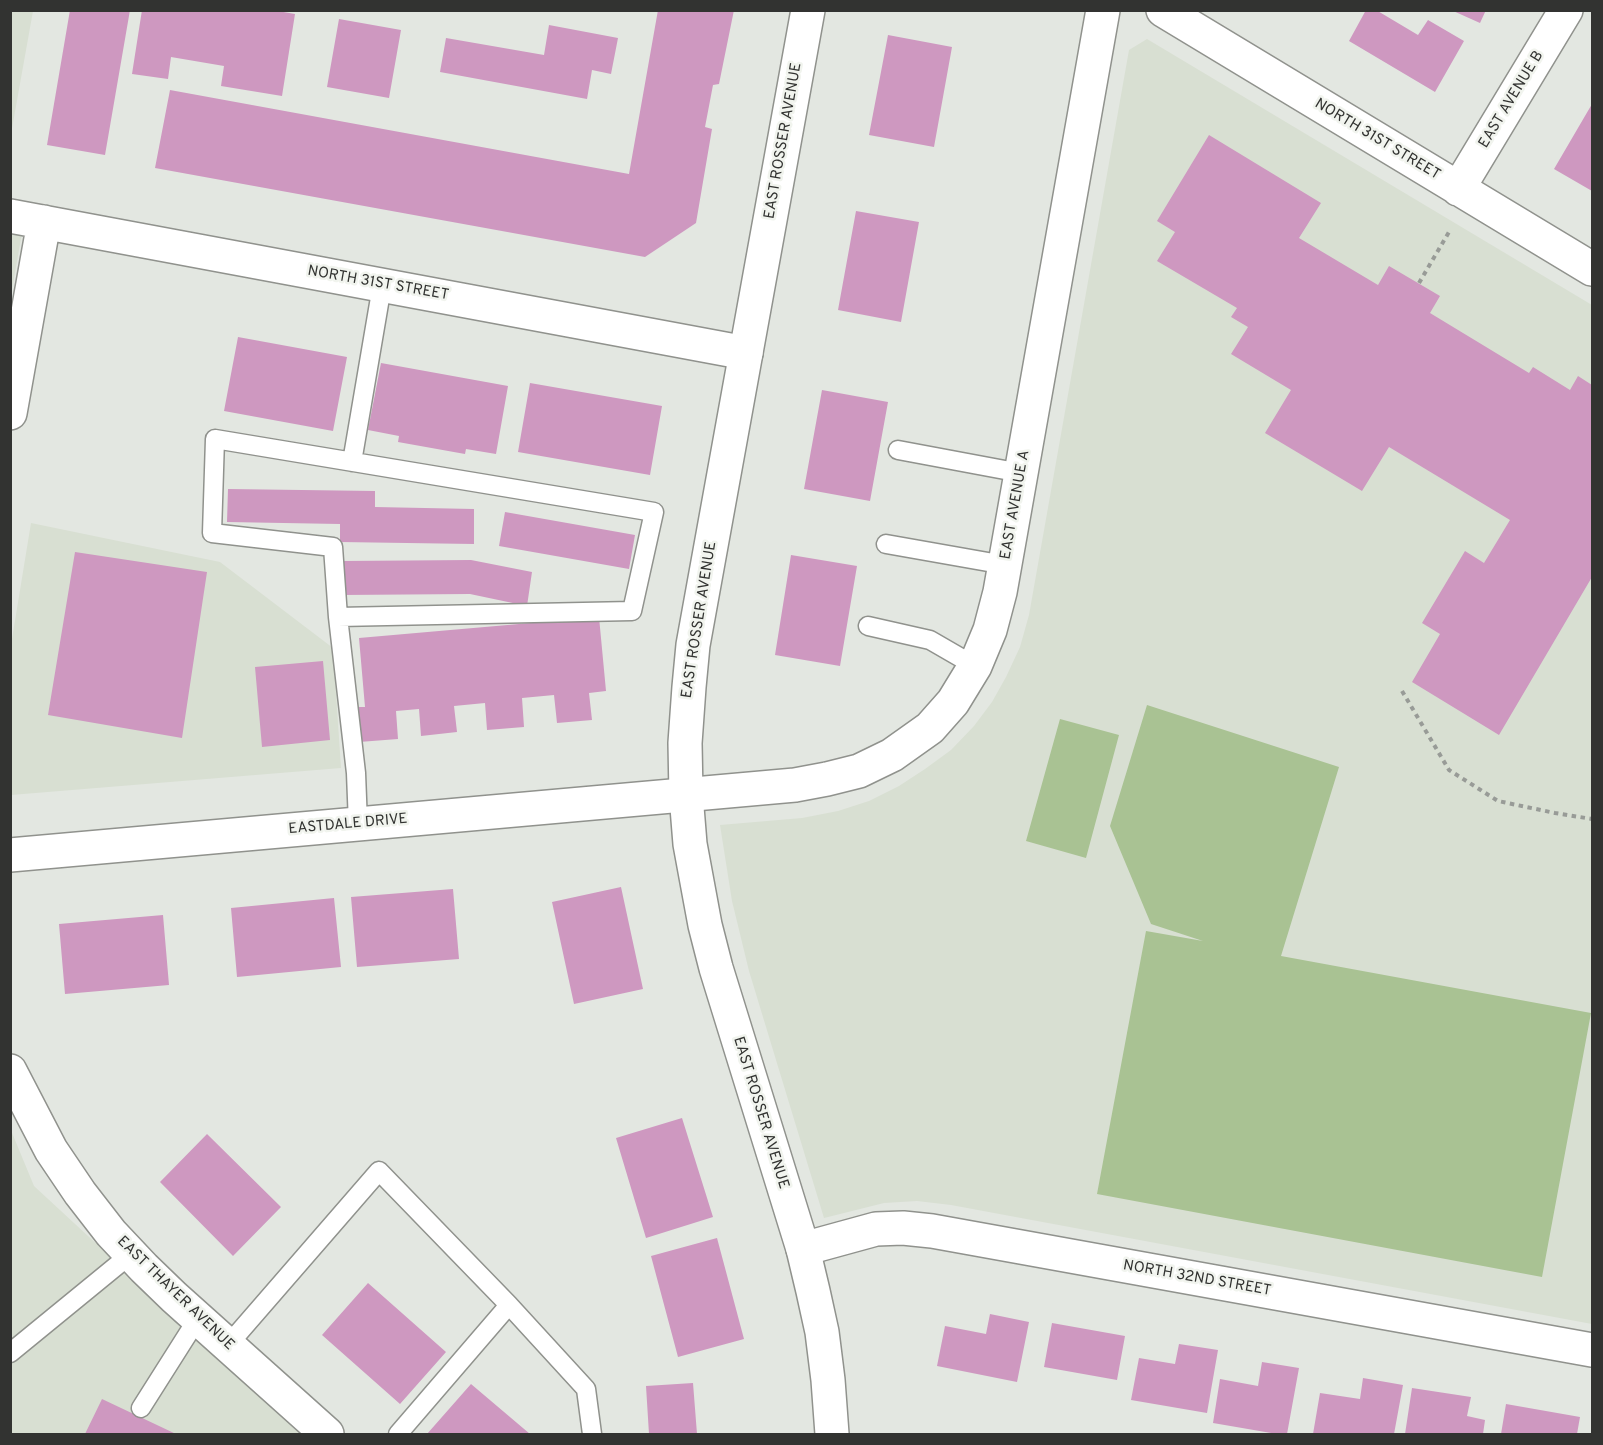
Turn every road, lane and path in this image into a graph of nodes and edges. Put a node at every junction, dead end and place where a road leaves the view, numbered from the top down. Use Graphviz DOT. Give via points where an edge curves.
graph roads {
  1 [pos="808,10"];
  2 [pos="1103,10"];
  3 [pos="1163,10"];
  4 [pos="1566,10"];
  5 [pos="1458,189"];
  6 [pos="10,216"];
  7 [pos="44,222"];
  8 [pos="1449,232"];
  9 [pos="1593,269"];
  10 [pos="1419,283"];
  11 [pos="382,286"];
  12 [pos="746,353"];
  13 [pos="10,413"];
  14 [pos="898,450"];
  15 [pos="352,462"];
  16 [pos="1021,473"];
  17 [pos="886,544"];
  18 [pos="1005,565"];
  19 [pos="338,617"];
  20 [pos="868,626"];
  21 [pos="975,666"];
  22 [pos="1402,691"];
  23 [pos="686,795"];
  24 [pos="1593,819"];
  25 [pos="358,824"];
  26 [pos="10,855"];
  27 [pos="10,1071"];
  28 [pos="803,1249"];
  29 [pos="131,1254"];
  30 [pos="509,1305"];
  31 [pos="198,1318"];
  32 [pos="228,1345"];
  33 [pos="1593,1350"];
  34 [pos="10,1353"];
  35 [pos="141,1408"];
  36 [pos="327,1434"];
  37 [pos="398,1434"];
  38 [pos="592,1434"];
  39 [pos="832,1434"];
  1 -- 12 [label="street, EAST ROSSER AVENUE"];
  2 -- 16 [label="street, EAST AVENUE A"];
  3 -- 5 [label="street, NORTH 31ST STREET"];
  4 -- 5 [label="street, EAST AVENUE B"];
  5 -- 9 [label="street, NORTH 31ST STREET"];
  6 -- 7 [label="street, NORTH 31ST STREET"];
  7 -- 11 [label="street, NORTH 31ST STREET"];
  7 -- 13 [label="street"];
  8 -- 10 [label="path"];
  11 -- 12 [label="street, NORTH 31ST STREET"];
  11 -- 15 [label="lane"];
  12 -- 23 [label="street, EAST ROSSER AVENUE" via="693,645 685,743"];
  14 -- 16 [label="lane"];
  15 -- 19 [label="lane" via="215,439 212,533 333,547"];
  15 -- 19 [label="lane" via="654,512 632,611"];
  16 -- 18 [label="street, EAST AVENUE A"];
  17 -- 18 [label="lane"];
  18 -- 21 [label="street, EAST AVENUE A" via="990,630"];
  19 -- 25 [label="lane"];
  20 -- 21 [label="lane" via="930,640"];
  21 -- 23 [label="street, EAST AVENUE A" via="953,702 930,728 892,755 859,771 795,785"];
  22 -- 24 [label="path" via="1449,770 1498,801"];
  23 -- 25 [label="street, EASTDALE DRIVE"];
  23 -- 28 [label="street, EAST ROSSER AVENUE" via="697,885 716,968"];
  25 -- 26 [label="street, EASTDALE DRIVE"];
  27 -- 29 [label="street, EAST THAYER AVENUE" via="51,1150 80,1193"];
  28 -- 33 [label="street, NORTH 32ND STREET" via="876,1229 932,1231"];
  28 -- 39 [label="street, EAST ROSSER AVENUE" via="822,1332"];
  29 -- 31 [label="street, EAST THAYER AVENUE"];
  29 -- 34 [label="lane"];
  30 -- 32 [label="lane" via="379,1171"];
  30 -- 37 [label="lane"];
  30 -- 38 [label="lane" via="586,1389"];
  31 -- 32 [label="street, EAST THAYER AVENUE"];
  31 -- 35 [label="lane"];
  32 -- 36 [label="street, EAST THAYER AVENUE"];
}
